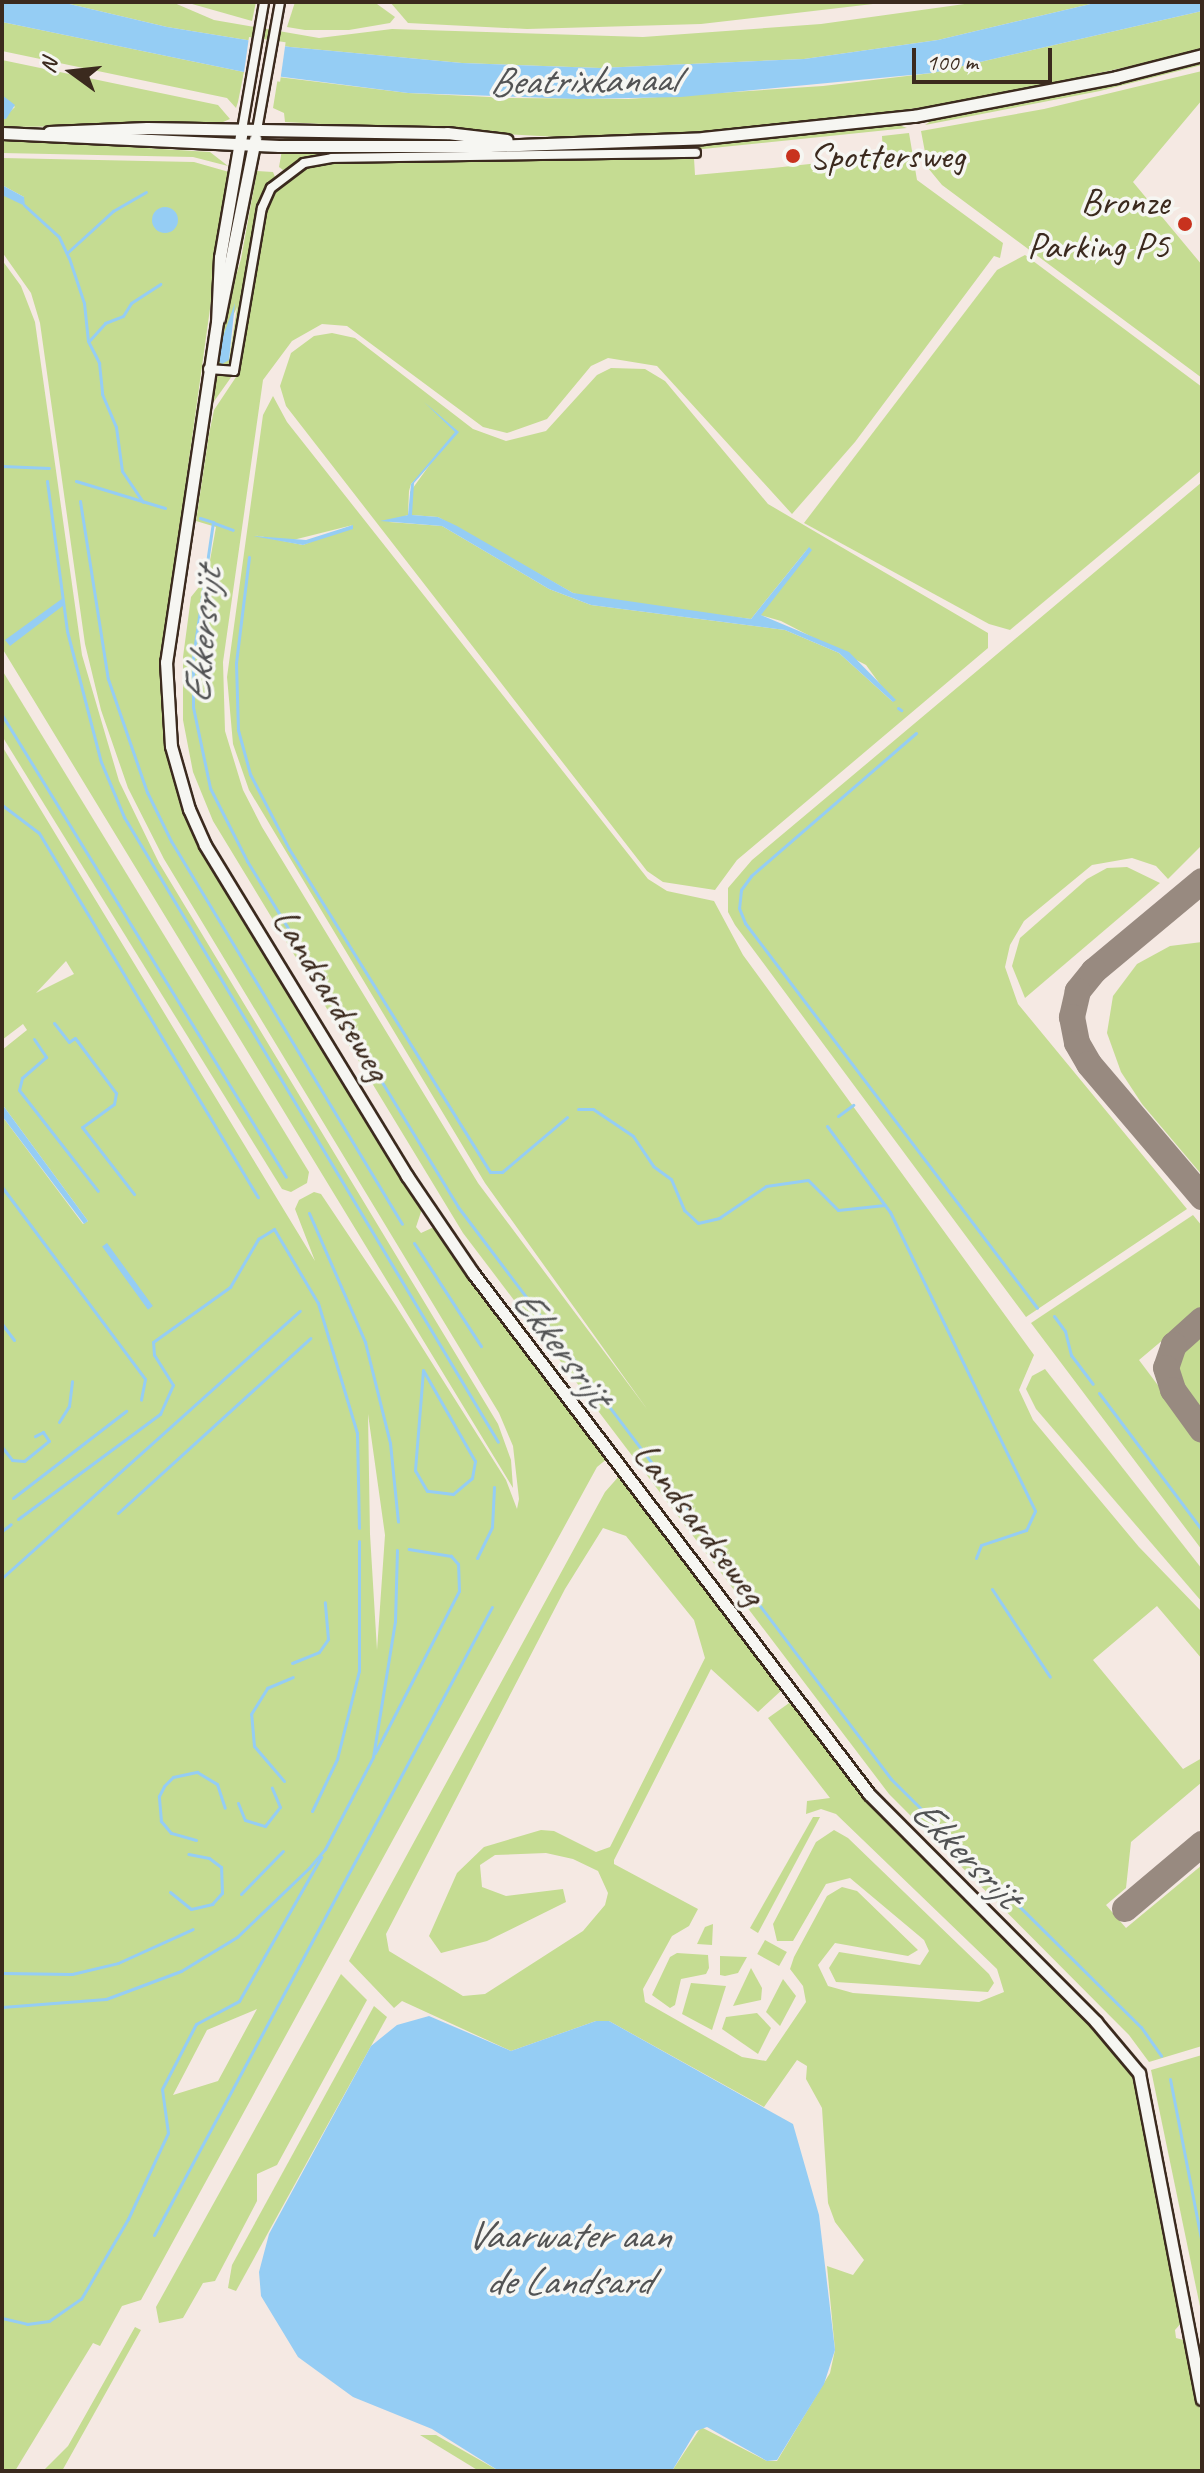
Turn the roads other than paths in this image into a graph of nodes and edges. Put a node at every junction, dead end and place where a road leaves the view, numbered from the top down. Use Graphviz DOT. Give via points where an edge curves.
graph roads {
  1 [pos="280,2"];
  2 [pos="262,6"];
  3 [pos="1202,55"];
  4 [pos="242,130"];
  5 [pos="257,130"];
  6 [pos="2,133"];
  7 [pos="39,134"];
  8 [pos="515,142"];
  9 [pos="239,144"];
  10 [pos="254,145"];
  11 [pos="696,153"];
  12 [pos="217,322"];
  13 [pos="208,369"];
  14 [pos="1202,2399"];
  1 -- 5 [label="street"];
  2 -- 4 [label="street"];
  3 -- 8 [label="street" via="1000,101 824,128 649,141"];
  4 -- 5 [label="street"];
  4 -- 7 [label="street" via="115,128"];
  4 -- 9 [label="street, Landsardseweg"];
  5 -- 8 [label="street" via="447,133"];
  5 -- 10 [label="street, Landsardseweg"];
  6 -- 7 [label="street"];
  7 -- 9 [label="street"];
  8 -- 10 [label="street"];
  9 -- 10 [label="street"];
  9 -- 12 [label="street, Landsardseweg" via="220,257"];
  10 -- 12 [label="street, Landsardseweg" via="225,305"];
  11 -- 13 [label="street" via="332,158 304,163 283,177 260,215 234,371"];
  12 -- 13 [label="street, Landsardseweg"];
  13 -- 14 [label="street, Landsardseweg" via="165,681 179,782 205,845 433,1217 618,1465 869,1794 1096,2022 1139,2073"];
}
